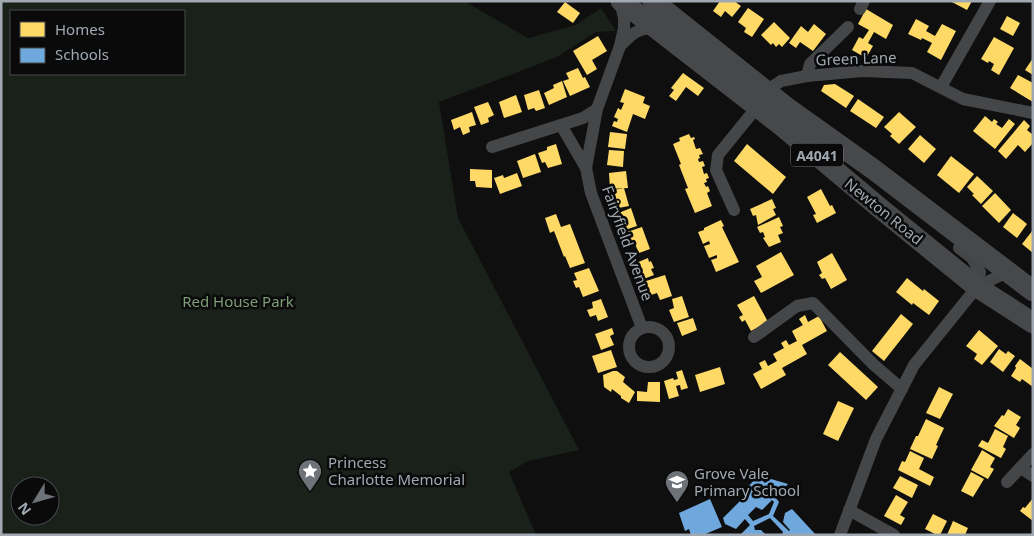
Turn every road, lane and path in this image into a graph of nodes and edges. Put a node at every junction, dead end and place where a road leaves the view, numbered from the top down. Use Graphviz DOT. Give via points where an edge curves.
graph roads {
  1 [pos="620,1"];
  2 [pos="653,1"];
  3 [pos="990,1"];
  4 [pos="654,27"];
  5 [pos="848,27"];
  6 [pos="620,46"];
  7 [pos="807,76"];
  8 [pos="941,87"];
  9 [pos="761,99"];
  10 [pos="597,109"];
  11 [pos="1033,112"];
  12 [pos="561,125"];
  13 [pos="492,147"];
  14 [pos="586,168"];
  15 [pos="872,170"];
  16 [pos="734,210"];
  17 [pos="1007,272"];
  18 [pos="977,287"];
  19 [pos="1033,291"];
  20 [pos="1033,323"];
  21 [pos="642,328"];
  22 [pos="754,337"];
  23 [pos="902,389"];
  24 [pos="1033,454"];
  25 [pos="1021,468"];
  26 [pos="1033,476"];
  27 [pos="1007,482"];
  28 [pos="849,510"];
  29 [pos="840,535"];
  30 [pos="894,535"];
  1 -- 4 [label="highway, Newton Road / A4041"];
  1 -- 6 [label="street, Fairyfield Avenue" via="624,28"];
  2 -- 9 [label="highway, Newton Road / A4041"];
  3 -- 8 [label="street"];
  4 -- 6 [label="street, Fairyfield Avenue" via="631,34"];
  4 -- 9 [label="highway, Newton Road / A4041"];
  5 -- 7 [label="street" via="810,64"];
  6 -- 10 [label="street, Fairyfield Avenue"];
  7 -- 8 [label="street, Green Lane" via="862,71 912,73"];
  7 -- 9 [label="street, Green Lane" via="781,81"];
  8 -- 11 [label="street, Green Lane" via="963,99"];
  9 -- 15 [label="highway, Newton Road / A4041" via="786,107"];
  9 -- 16 [label="street" via="718,155 716,170"];
  9 -- 18 [label="highway, Newton Road / A4041" via="782,126"];
  10 -- 12 [label="street" via="583,118"];
  10 -- 14 [label="street, Fairyfield Avenue"];
  12 -- 13 [label="street"];
  12 -- 14 [label="street, Fairyfield Avenue"];
  14 -- 21 [label="street, Fairyfield Avenue" via="591,193"];
  15 -- 17 [label="highway, Newton Road / A4041"];
  15 -- 18 [label="street" via="885,190 972,258 980,272"];
  17 -- 18 [label="street"];
  17 -- 19 [label="highway, Newton Road / A4041"];
  18 -- 20 [label="highway, Newton Road / A4041"];
  18 -- 23 [label="street" via="914,365"];
  22 -- 23 [label="street" via="797,306 813,302"];
  23 -- 28 [label="street" via="876,439"];
  24 -- 25 [label="street"];
  25 -- 26 [label="street"];
  25 -- 27 [label="street"];
  28 -- 29 [label="street"];
  28 -- 30 [label="street"];
}
